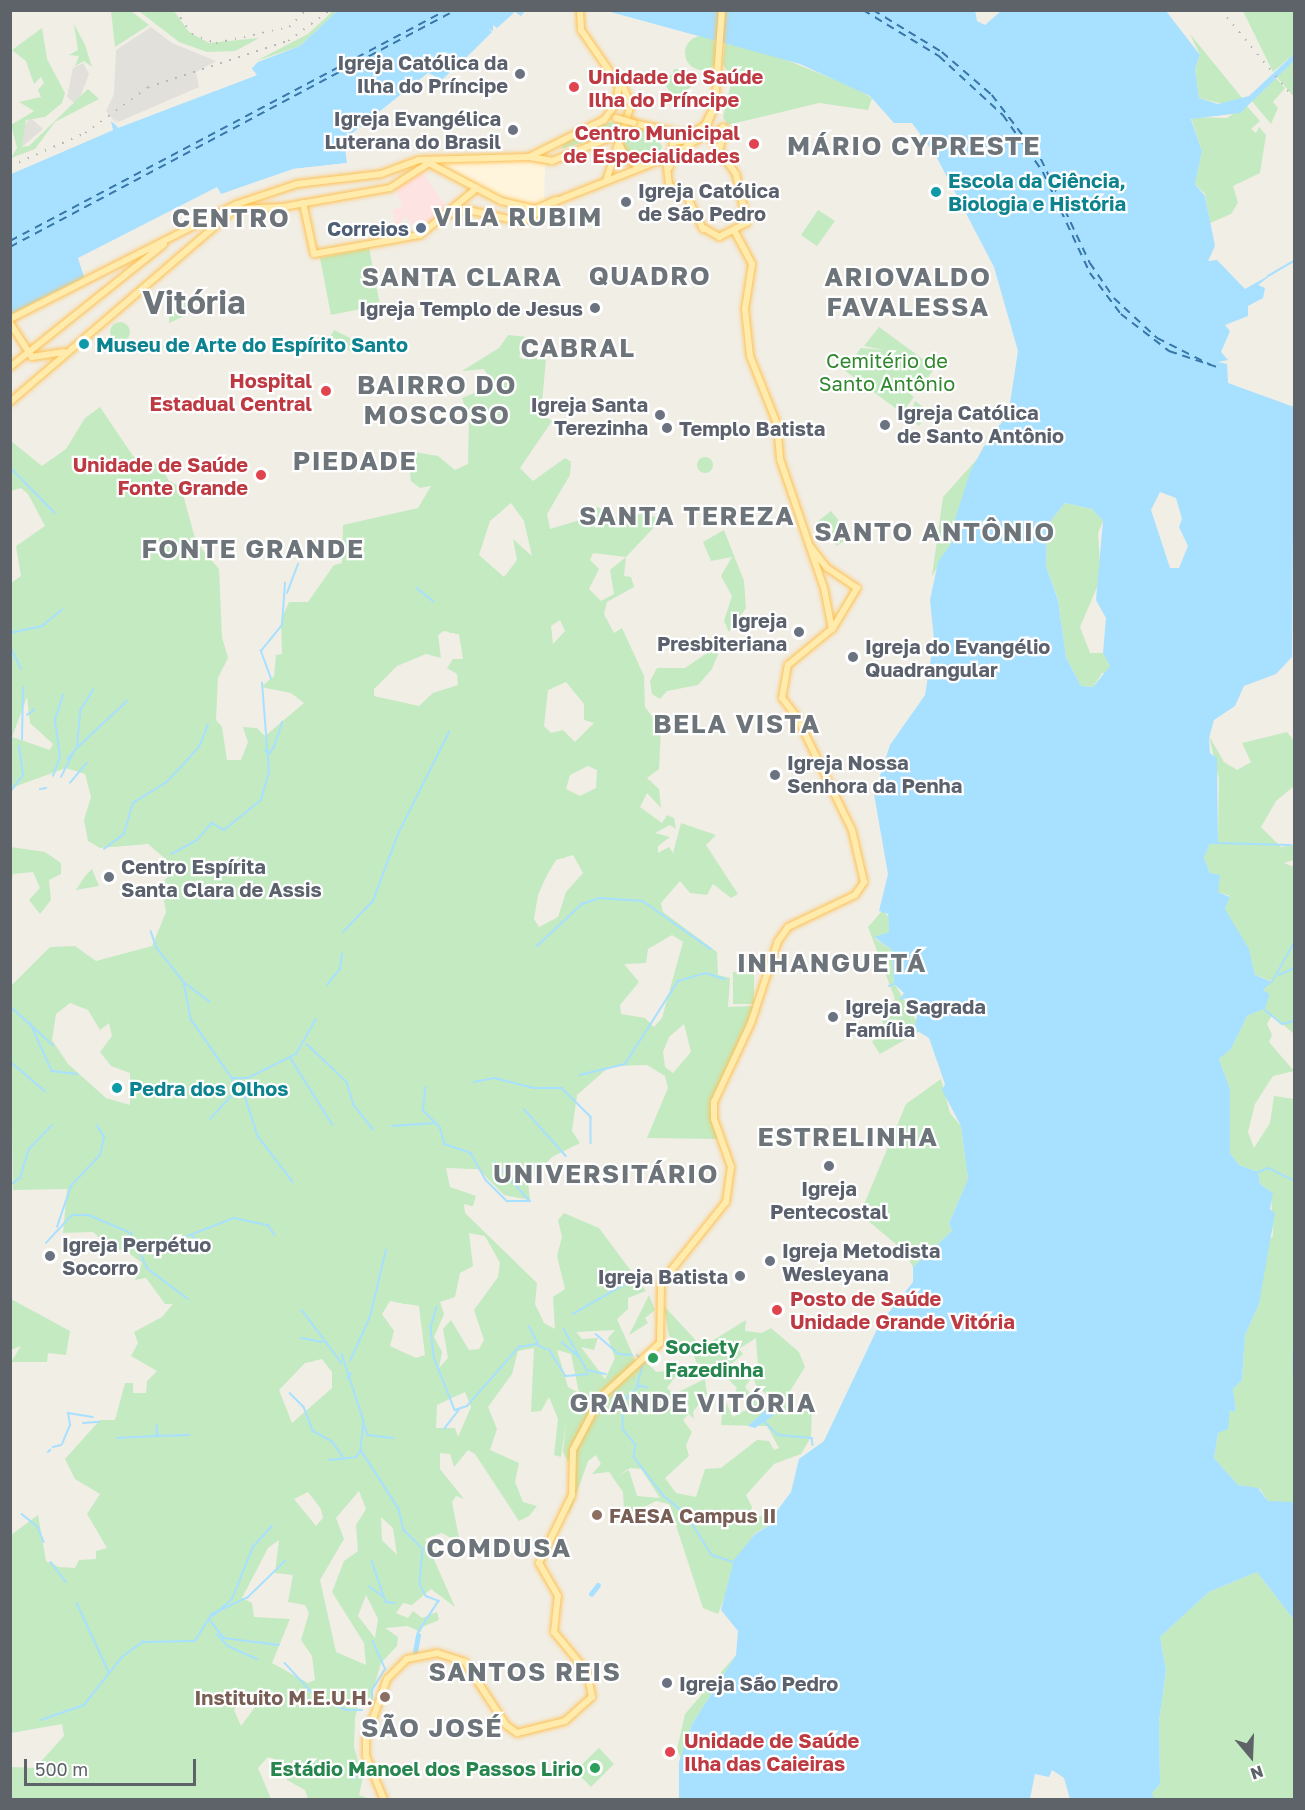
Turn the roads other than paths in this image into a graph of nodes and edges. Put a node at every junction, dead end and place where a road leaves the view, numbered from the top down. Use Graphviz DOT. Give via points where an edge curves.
graph roads {
  1 [pos="721,10"];
  2 [pos="580,11"];
  3 [pos="603,57"];
  4 [pos="715,98"];
  5 [pos="712,110"];
  6 [pos="604,120"];
  7 [pos="724,128"];
  8 [pos="624,130"];
  9 [pos="611,137"];
  10 [pos="563,138"];
  11 [pos="620,146"];
  12 [pos="675,154"];
  13 [pos="566,156"];
  14 [pos="529,157"];
  15 [pos="666,157"];
  16 [pos="640,167"];
  17 [pos="670,168"];
  18 [pos="606,179"];
  19 [pos="477,188"];
  20 [pos="556,200"];
  21 [pos="303,203"];
  22 [pos="446,215"];
  23 [pos="735,231"];
  24 [pos="180,232"];
  25 [pos="12,322"];
  26 [pos="67,351"];
  27 [pos="29,355"];
  28 [pos="10,367"];
  29 [pos="10,402"];
  30 [pos="810,546"];
  31 [pos="827,568"];
  32 [pos="820,577"];
  33 [pos="828,632"];
  34 [pos="384,1800"];
  1 -- 4 [label="main road"];
  2 -- 3 [label="main road" via="587,35"];
  3 -- 6 [label="main road" via="620,88"];
  3 -- 8 [label="main road" via="630,102"];
  4 -- 5 [label="main road"];
  4 -- 12 [label="main road" via="703,136"];
  5 -- 6 [label="main road, bridge" via="705,125 688,135 616,118"];
  5 -- 12 [label="main road" via="695,139 672,143"];
  6 -- 10 [label="main road"];
  7 -- 23 [label="main road" via="717,140 737,178 745,225"];
  8 -- 9 [label="main road"];
  8 -- 11 [label="main road"];
  9 -- 11 [label="main road"];
  9 -- 13 [label="main road"];
  10 -- 13 [label="main road" via="559,150"];
  10 -- 14 [label="main road"];
  11 -- 16 [label="main road" via="627,159"];
  11 -- 18 [label="main road"];
  12 -- 15 [label="main road"];
  12 -- 17 [label="main road"];
  13 -- 14 [label="main road" via="547,162"];
  14 -- 24 [label="main road" via="410,161 381,174 294,185 234,205"];
  15 -- 16 [label="main road"];
  15 -- 17 [label="main road"];
  16 -- 18 [label="main road"];
  17 -- 23 [label="main road" via="669,184 687,196 702,227 714,240"];
  18 -- 20 [label="main road"];
  19 -- 20 [label="main road" via="497,200 532,208"];
  19 -- 21 [label="main road" via="433,164 418,166 392,188"];
  19 -- 22 [label="main road"];
  20 -- 22 [label="main road" via="522,222 468,210"];
  21 -- 22 [label="main road" via="314,255 420,235"];
  21 -- 26 [label="main road" via="230,211"];
  23 -- 30 [label="main road" via="752,264 745,309 750,356 777,424 780,459"];
  24 -- 25 [label="main road"];
  24 -- 27 [label="main road"];
  25 -- 27 [label="main road"];
  26 -- 27 [label="main road" via="40,358"];
  26 -- 29 [label="main road"];
  27 -- 28 [label="main road"];
  30 -- 31 [label="main road"];
  30 -- 32 [label="main road"];
  31 -- 32 [label="main road"];
  31 -- 33 [label="main road" via="854,582 856,592"];
  32 -- 33 [label="main road"];
  33 -- 34 [label="main road" via="788,665 782,698 797,717 852,830 864,882 851,897 788,927 778,941 751,1023 714,1102 714,1119 731,1167 726,1202 661,1283 660,1343 601,1397 573,1450 572,1495 540,1556 558,1600 553,1629 588,1674 592,1694 587,1706 562,1722 515,1732 465,1662 437,1653 407,1659 387,1679 366,1738 366,1756"];
}
